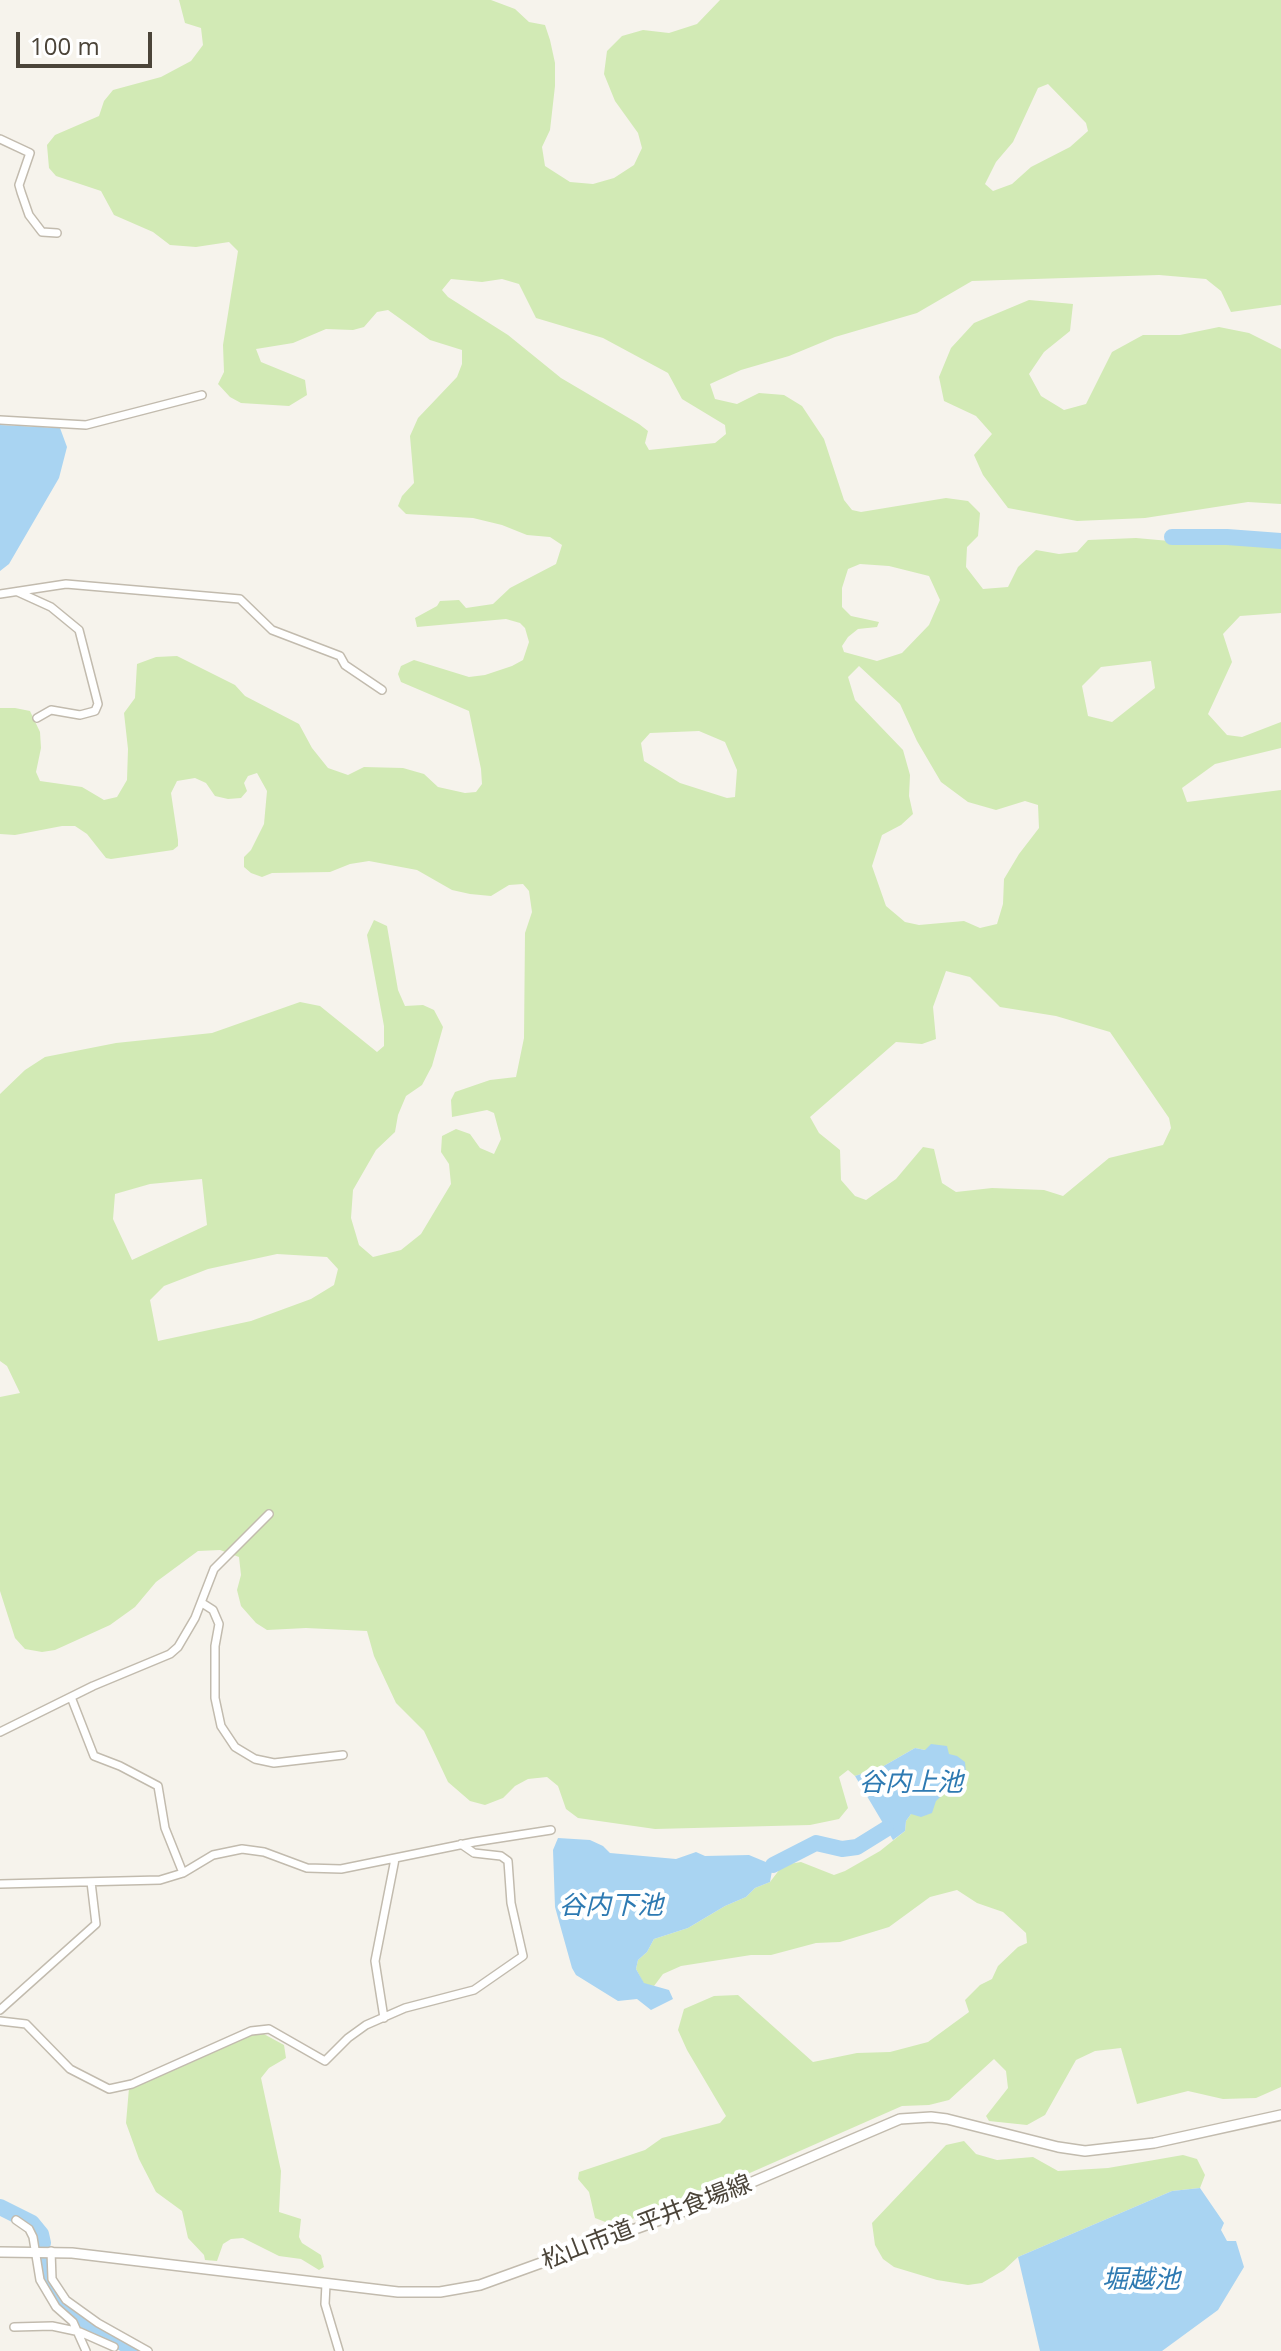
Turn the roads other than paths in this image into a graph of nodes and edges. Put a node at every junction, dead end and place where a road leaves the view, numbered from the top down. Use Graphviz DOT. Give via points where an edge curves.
graph roads {
  1 [pos="0,139"];
  2 [pos="57,233"];
  3 [pos="202,395"];
  4 [pos="0,420"];
  5 [pos="18,592"];
  6 [pos="0,594"];
  7 [pos="382,690"];
  8 [pos="37,718"];
  9 [pos="269,1514"];
  10 [pos="202,1603"];
  11 [pos="71,1697"];
  12 [pos="0,1732"];
  13 [pos="343,1755"];
  14 [pos="551,1830"];
  15 [pos="461,1844"];
  16 [pos="395,1859"];
  17 [pos="183,1873"];
  18 [pos="91,1882"];
  19 [pos="0,1884"];
  20 [pos="0,2010"];
  21 [pos="384,2018"];
  22 [pos="0,2021"];
  23 [pos="1281,2115"];
  24 [pos="16,2220"];
  25 [pos="34,2251"];
  26 [pos="51,2251"];
  27 [pos="0,2252"];
  28 [pos="326,2284"];
  29 [pos="14,2327"];
  30 [pos="95,2329"];
  31 [pos="80,2332"];
  32 [pos="114,2347"];
  33 [pos="86,2351"];
  34 [pos="148,2351"];
  35 [pos="339,2351"];
  1 -- 2 [label="street" via="30,153 21,192 42,232"];
  3 -- 4 [label="street" via="86,425"];
  5 -- 6 [label="street"];
  5 -- 7 [label="street" via="66,584 240,599 272,630 340,656"];
  5 -- 8 [label="street" via="51,607 79,630 98,704 95,711 80,715 51,710"];
  9 -- 10 [label="street" via="214,1569"];
  10 -- 11 [label="street" via="170,1654"];
  10 -- 13 [label="street" via="213,1610 219,1624 215,1698 221,1726 235,1747 264,1762"];
  11 -- 12 [label="street"];
  11 -- 17 [label="street" via="94,1756 158,1786 165,1828"];
  14 -- 15 [label="street"];
  15 -- 16 [label="street"];
  15 -- 21 [label="street" via="474,1853 508,1861 523,1956 474,1990"];
  16 -- 17 [label="street" via="327,1869 231,1849"];
  16 -- 21 [label="street" via="375,1961"];
  17 -- 18 [label="street" via="145,1881"];
  18 -- 19 [label="street"];
  18 -- 20 [label="street" via="96,1924"];
  21 -- 22 [label="street" via="358,2030 325,2061 269,2029 251,2031 132,2084 109,2089 70,2069 26,2024"];
  23 -- 28 [label="street, 松山市道 平井食場線" via="1154,2143 1085,2151 947,2119 900,2119 682,2212 480,2285 419,2293"];
  24 -- 25 [label="street" via="29,2229"];
  25 -- 26 [label="street, 松山市道 平井食場線"];
  25 -- 27 [label="street, 松山市道 平井食場線"];
  25 -- 31 [label="street" via="44,2288"];
  26 -- 28 [label="street, 松山市道 平井食場線"];
  26 -- 30 [label="street" via="50,2271 59,2291"];
  28 -- 35 [label="street" via="325,2304"];
  29 -- 31 [label="street"];
  30 -- 31 [label="street"];
  30 -- 32 [label="street"];
  30 -- 34 [label="street"];
  31 -- 33 [label="street"];
}
